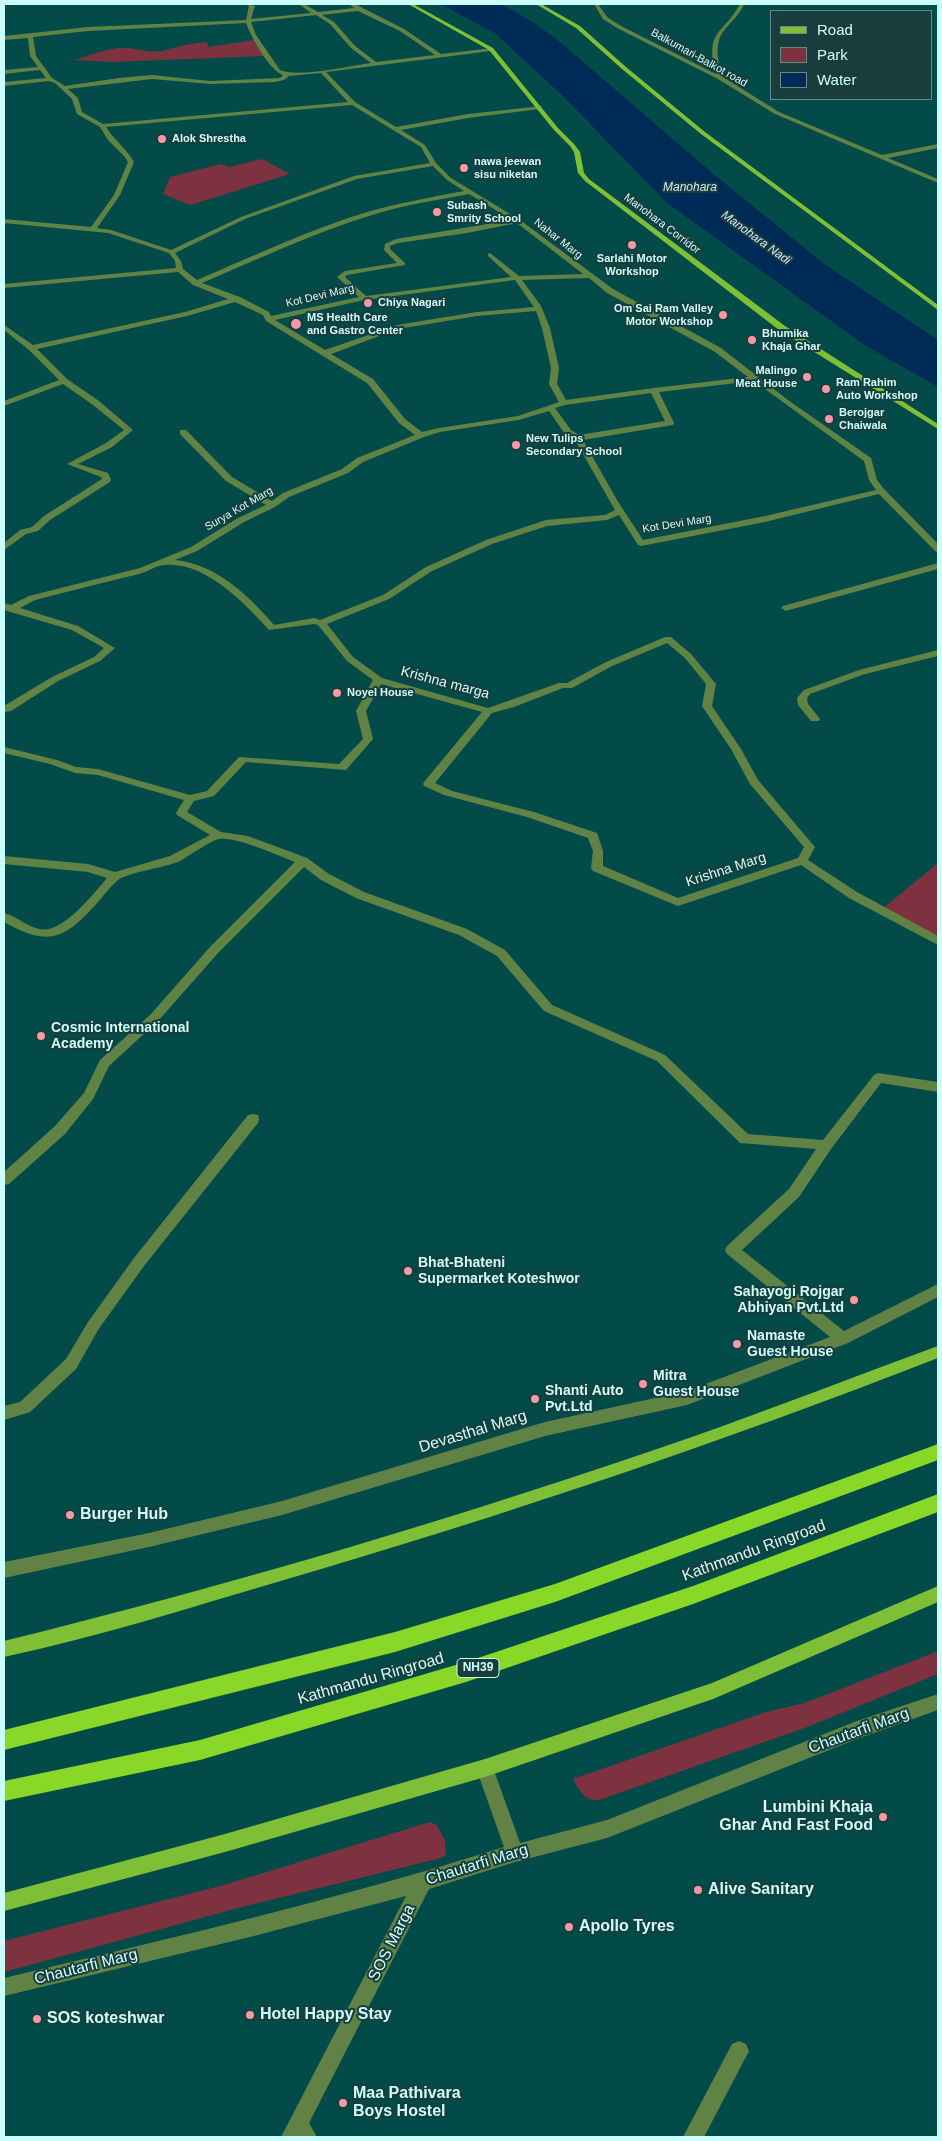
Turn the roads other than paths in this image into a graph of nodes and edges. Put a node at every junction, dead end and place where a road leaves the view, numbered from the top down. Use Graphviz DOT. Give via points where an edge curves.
graph roads {
  1 [pos="250,4"];
  2 [pos="302,4"];
  3 [pos="352,4"];
  4 [pos="410,4"];
  5 [pos="538,4"];
  6 [pos="596,4"];
  7 [pos="742,4"];
  8 [pos="359,9"];
  9 [pos="315,14"];
  10 [pos="248,21"];
  11 [pos="30,36"];
  12 [pos="4,38"];
  13 [pos="491,50"];
  14 [pos="441,56"];
  15 [pos="374,64"];
  16 [pos="43,68"];
  17 [pos="322,71"];
  18 [pos="4,72"];
  19 [pos="288,74"];
  20 [pos="720,78"];
  21 [pos="50,79"];
  22 [pos="4,84"];
  23 [pos="64,88"];
  24 [pos="353,103"];
  25 [pos="540,107"];
  26 [pos="102,126"];
  27 [pos="396,129"];
  28 [pos="938,146"];
  29 [pos="882,157"];
  30 [pos="434,164"];
  31 [pos="938,181"];
  32 [pos="470,192"];
  33 [pos="4,221"];
  34 [pos="518,221"];
  35 [pos="93,229"];
  36 [pos="171,252"];
  37 [pos="490,255"];
  38 [pos="180,270"];
  39 [pos="589,276"];
  40 [pos="517,278"];
  41 [pos="196,283"];
  42 [pos="4,286"];
  43 [pos="364,298"];
  44 [pos="237,299"];
  45 [pos="938,308"];
  46 [pos="538,309"];
  47 [pos="269,319"];
  48 [pos="4,327"];
  49 [pos="32,348"];
  50 [pos="325,353"];
  51 [pos="755,379"];
  52 [pos="64,381"];
  53 [pos="654,390"];
  54 [pos="564,403"];
  55 [pos="4,404"];
  56 [pos="551,408"];
  57 [pos="938,428"];
  58 [pos="184,432"];
  59 [pos="421,435"];
  60 [pos="578,438"];
  61 [pos="881,491"];
  62 [pos="272,505"];
  63 [pos="621,511"];
  64 [pos="4,547"];
  65 [pos="938,550"];
  66 [pos="163,562"];
  67 [pos="938,566"];
  68 [pos="786,608"];
  69 [pos="6,609"];
  70 [pos="321,623"];
  71 [pos="938,653"];
  72 [pos="379,680"];
  73 [pos="4,709"];
  74 [pos="488,711"];
  75 [pos="815,719"];
  76 [pos="4,750"];
  77 [pos="190,798"];
  78 [pos="218,835"];
  79 [pos="4,860"];
  80 [pos="802,861"];
  81 [pos="303,862"];
  82 [pos="115,876"];
  83 [pos="4,917"];
  84 [pos="938,940"];
  85 [pos="938,1087"];
  86 [pos="253,1119"];
  87 [pos="826,1145"];
  88 [pos="4,1180"];
  89 [pos="938,1290"];
  90 [pos="843,1339"];
  91 [pos="938,1352"];
  92 [pos="4,1413"];
  93 [pos="938,1452"];
  94 [pos="938,1503"];
  95 [pos="4,1570"];
  96 [pos="938,1594"];
  97 [pos="4,1649"];
  98 [pos="938,1702"];
  99 [pos="4,1740"];
  100 [pos="485,1768"];
  101 [pos="4,1791"];
  102 [pos="515,1853"];
  103 [pos="423,1882"];
  104 [pos="4,1902"];
  105 [pos="4,1987"];
  106 [pos="739,2051"];
  107 [pos="299,2134"];
  108 [pos="693,2137"];
  1 -- 10 [label="street"];
  2 -- 9 [label="street"];
  3 -- 8 [label="street"];
  4 -- 13 [label="main road, Manohara Corridor"];
  5 -- 45 [label="main road" via="578,27 703,133"];
  6 -- 20 [label="street, Balkumari-Balkot road" via="605,18 619,27"];
  7 -- 20 [label="street" via="719,34 714,61"];
  8 -- 9 [label="street"];
  8 -- 14 [label="street" via="402,30"];
  9 -- 10 [label="street"];
  9 -- 15 [label="street" via="330,21 352,46"];
  10 -- 11 [label="street" via="88,29"];
  10 -- 19 [label="street" via="252,36 278,71"];
  11 -- 12 [label="street"];
  11 -- 16 [label="street" via="33,56"];
  13 -- 14 [label="street"];
  13 -- 25 [label="main road, Manohara Corridor"];
  14 -- 15 [label="street"];
  15 -- 17 [label="street"];
  16 -- 18 [label="street"];
  16 -- 21 [label="street"];
  17 -- 19 [label="street"];
  17 -- 24 [label="street, Nahar Marg"];
  19 -- 23 [label="street" via="275,80 228,82 185,81 168,76 115,79"];
  20 -- 29 [label="street, Balkumari-Balkot road" via="778,113"];
  21 -- 22 [label="street"];
  21 -- 23 [label="street"];
  23 -- 26 [label="street" via="76,98 79,113"];
  24 -- 26 [label="street"];
  24 -- 27 [label="street, Nahar Marg"];
  25 -- 27 [label="street"];
  25 -- 57 [label="main road, Manohara Corridor" via="577,152 579,168 587,180 782,328"];
  26 -- 35 [label="street" via="131,162 117,195"];
  27 -- 30 [label="street, Nahar Marg" via="423,146"];
  28 -- 29 [label="street"];
  29 -- 31 [label="street, Balkumari-Balkot road"];
  30 -- 32 [label="street, Nahar Marg" via="449,179"];
  30 -- 36 [label="street" via="347,180 243,218"];
  32 -- 34 [label="street, Nahar Marg"];
  32 -- 41 [label="street" via="369,214 296,240"];
  33 -- 35 [label="street"];
  34 -- 39 [label="street, Nahar Marg"];
  34 -- 43 [label="street" via="387,245 387,250 403,264 341,276"];
  35 -- 36 [label="street" via="109,231"];
  36 -- 38 [label="street"];
  37 -- 40 [label="street"];
  38 -- 41 [label="street, Kot Devi Marg"];
  38 -- 42 [label="street"];
  39 -- 40 [label="street, Kot Devi Marg"];
  39 -- 51 [label="street, Nahar Marg" via="610,291 718,350"];
  40 -- 43 [label="street, Kot Devi Marg"];
  40 -- 46 [label="street"];
  41 -- 44 [label="street, Kot Devi Marg"];
  43 -- 47 [label="street, Kot Devi Marg"];
  44 -- 47 [label="street, Kot Devi Marg" via="266,314"];
  44 -- 49 [label="street" via="206,310"];
  46 -- 50 [label="street" via="397,327"];
  46 -- 54 [label="street" via="546,328 554,368 553,384"];
  47 -- 50 [label="street"];
  48 -- 49 [label="street"];
  49 -- 52 [label="street"];
  50 -- 59 [label="street" via="370,381 402,421"];
  51 -- 53 [label="street, Surya Kot Marg"];
  51 -- 61 [label="street, Nahar Marg" via="868,460 873,480"];
  52 -- 55 [label="street"];
  52 -- 64 [label="street" via="129,430 109,445 71,464 106,475 108,480"];
  53 -- 54 [label="street, Surya Kot Marg"];
  53 -- 60 [label="street" via="670,423"];
  54 -- 56 [label="street, Surya Kot Marg"];
  56 -- 59 [label="street, Surya Kot Marg" via="519,418"];
  56 -- 60 [label="street, Kot Devi Marg" via="568,432"];
  58 -- 62 [label="street" via="230,478"];
  59 -- 62 [label="street, Surya Kot Marg" via="360,460 346,471 286,495"];
  60 -- 63 [label="street, Kot Devi Marg"];
  61 -- 63 [label="street, Kot Devi Marg" via="765,519 641,543"];
  61 -- 65 [label="street"];
  62 -- 66 [label="street, Surya Kot Marg"];
  63 -- 70 [label="street" via="607,517 546,523 489,542 429,569 386,597"];
  66 -- 69 [label="street, Surya Kot Marg" via="32,598"];
  66 -- 70 [label="street" via="192,566 220,580 254,606 272,628 314,621"];
  67 -- 68 [label="street"];
  69 -- 73 [label="street" via="75,628 110,648 97,659"];
  70 -- 72 [label="street, Krishna marga" via="350,659"];
  71 -- 75 [label="street" via="862,672 807,692 802,698 803,704"];
  72 -- 74 [label="street, Krishna marga"];
  72 -- 77 [label="street" via="372,687 361,711 368,740 342,768 244,759 210,794"];
  74 -- 80 [label="street, Krishna marga" via="562,685 569,686 609,664 668,640 688,656 711,684 707,706 754,782 810,847"];
  74 -- 80 [label="street, Krishna Marg" via="428,784 448,793 530,814 593,836 598,851 597,868 678,902"];
  76 -- 77 [label="street"];
  77 -- 78 [label="street" via="181,813"];
  78 -- 81 [label="street" via="244,838"];
  78 -- 82 [label="street" via="174,858"];
  79 -- 82 [label="street" via="88,868"];
  80 -- 84 [label="street" via="853,894"];
  81 -- 87 [label="street" via="360,895 463,932 502,953 548,1008 661,1058 745,1139"];
  81 -- 88 [label="street" via="214,950 155,1017 104,1063 89,1096 78,1110"];
  82 -- 83 [label="street" via="70,924 45,934"];
  85 -- 87 [label="street" via="878,1078"];
  86 -- 92 [label="street" via="140,1262 93,1326 72,1364 25,1407"];
  87 -- 90 [label="street" via="794,1193 732,1250"];
  89 -- 90 [label="street, Devasthal Marg"];
  90 -- 95 [label="street, Devasthal Marg" via="687,1398 545,1429 282,1508"];
  91 -- 97 [label="main road" via="709,1439 525,1501 364,1550"];
  93 -- 99 [label="highway, Kathmandu Ringroad" via="555,1593 394,1642"];
  94 -- 101 [label="highway, Kathmandu Ringroad / NH39" via="692,1595 466,1672 200,1750"];
  96 -- 100 [label="main road" via="713,1691"];
  98 -- 102 [label="street, Chautarfi Marg" via="857,1730 607,1828"];
  100 -- 102 [label="street"];
  100 -- 104 [label="main road"];
  102 -- 103 [label="street, Chautarfi Marg"];
  103 -- 105 [label="street, Chautarfi Marg" via="250,1928"];
  103 -- 107 [label="street, SOS Marga"];
  106 -- 108 [label="street"];
}
